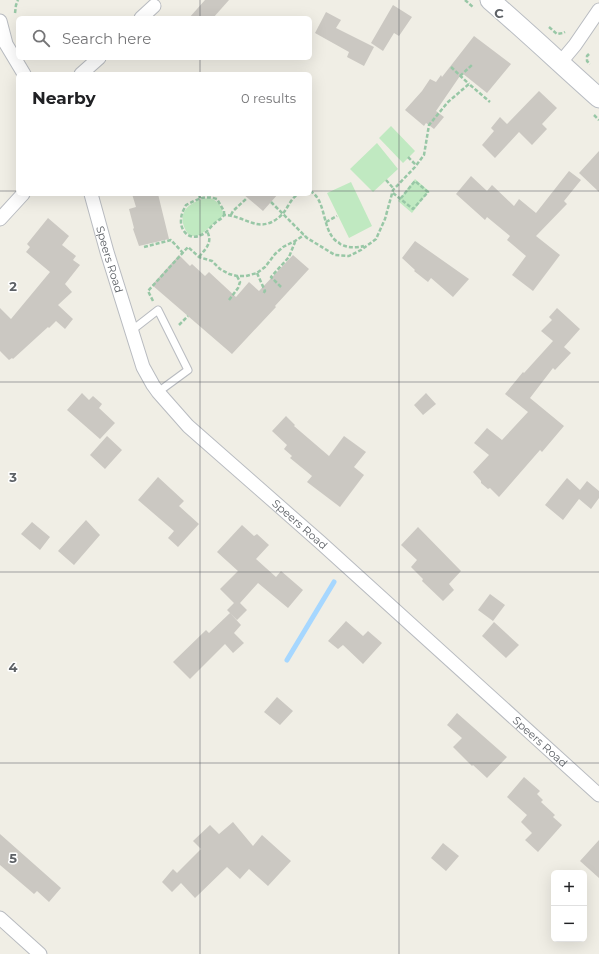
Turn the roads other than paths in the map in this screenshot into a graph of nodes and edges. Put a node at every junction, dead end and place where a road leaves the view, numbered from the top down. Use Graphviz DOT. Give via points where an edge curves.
graph roads {
  1 [pos="490,0"];
  2 [pos="154,6"];
  3 [pos="599,10"];
  4 [pos="143,16"];
  5 [pos="0,21"];
  6 [pos="97,60"];
  7 [pos="560,63"];
  8 [pos="23,72"];
  9 [pos="83,72"];
  10 [pos="599,98"];
  11 [pos="22,196"];
  12 [pos="92,196"];
  13 [pos="0,219"];
  14 [pos="131,331"];
  15 [pos="158,392"];
  16 [pos="599,795"];
  17 [pos="0,918"];
  18 [pos="40,954"];
  1 -- 7 [label="street"];
  2 -- 4 [label="street"];
  3 -- 7 [label="street"];
  5 -- 8 [label="street" via="6,44"];
  6 -- 9 [label="street"];
  7 -- 10 [label="street"];
  11 -- 13 [label="street"];
  12 -- 14 [label="street, Speers Road"];
  14 -- 15 [label="street, Speers Road" via="143,367"];
  14 -- 15 [label="lane" via="158,310 188,370"];
  15 -- 16 [label="street, Speers Road" via="188,426"];
  17 -- 18 [label="street"];
}
